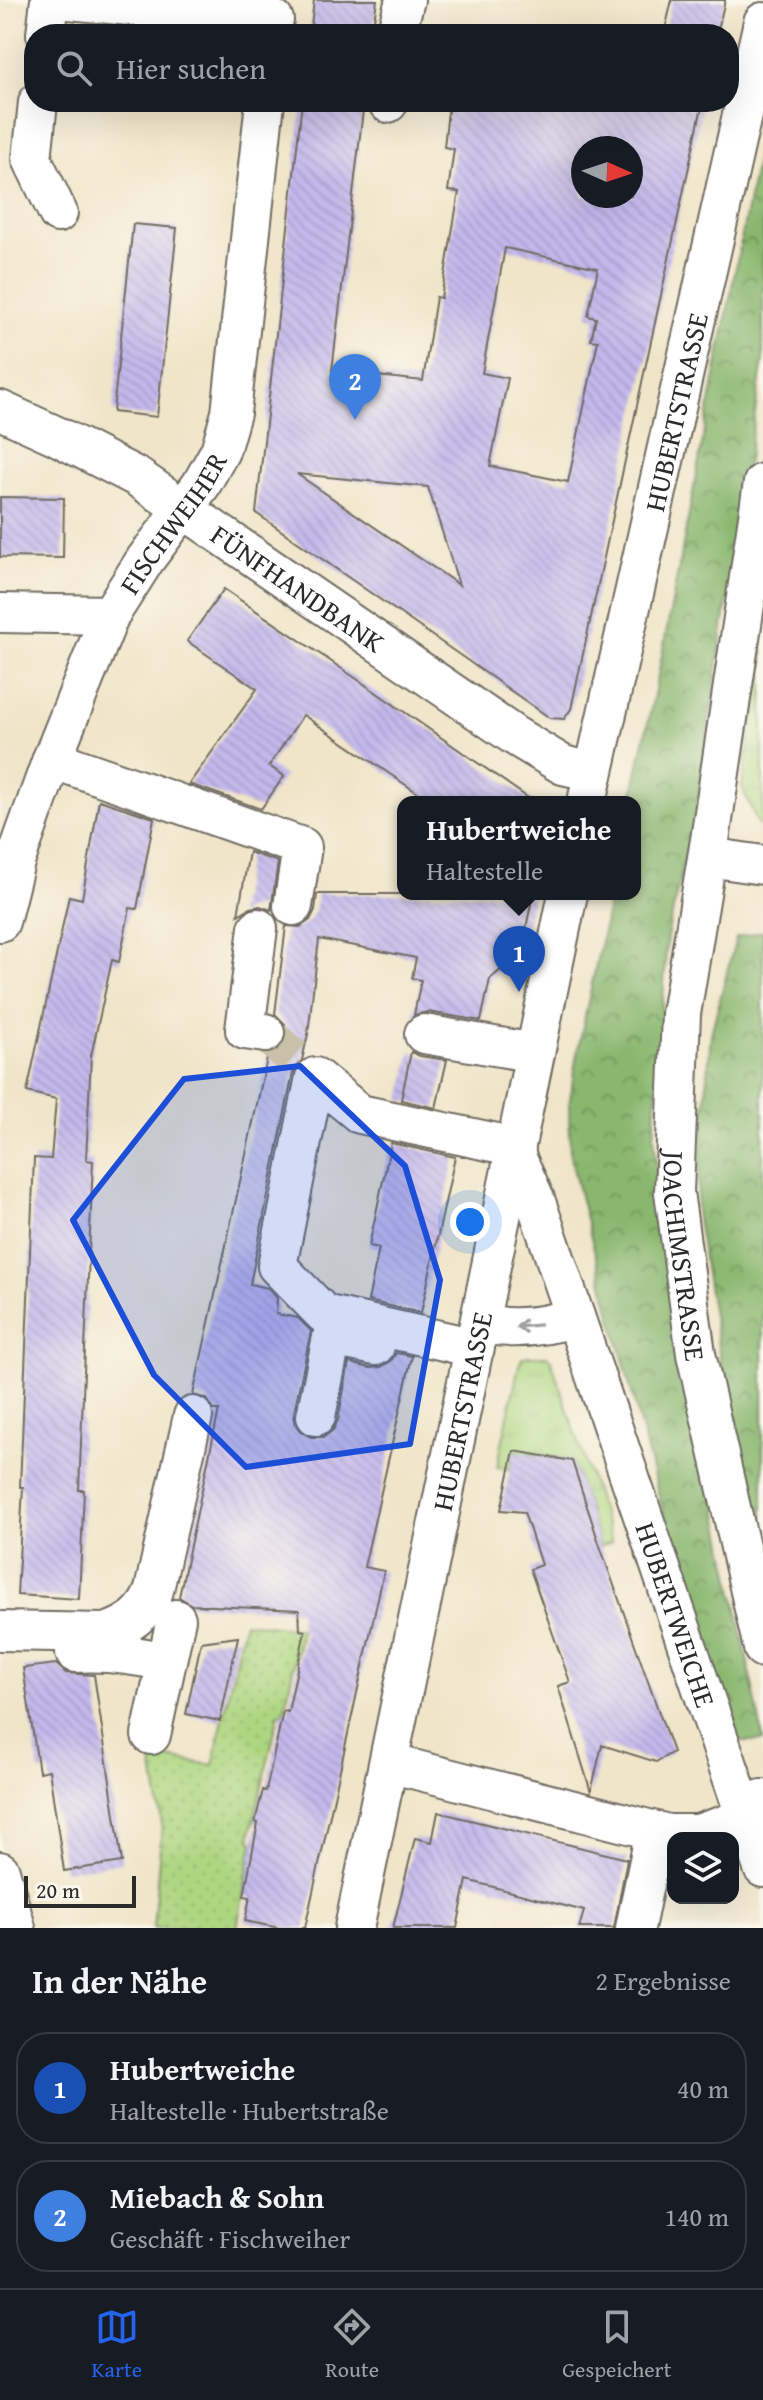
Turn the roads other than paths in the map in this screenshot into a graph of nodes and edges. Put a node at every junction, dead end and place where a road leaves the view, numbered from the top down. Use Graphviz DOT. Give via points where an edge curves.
graph roads {
  1 [pos="50,0"];
  2 [pos="69,0"];
  3 [pos="405,0"];
  4 [pos="274,18"];
  5 [pos="763,22"];
  6 [pos="47,24"];
  7 [pos="399,24"];
  8 [pos="37,112"];
  9 [pos="264,112"];
  10 [pos="58,213"];
  11 [pos="0,410"];
  12 [pos="763,483"];
  13 [pos="183,509"];
  14 [pos="0,613"];
  15 [pos="110,615"];
  16 [pos="52,759"];
  17 [pos="590,787"];
  18 [pos="708,857"];
  19 [pos="8,862"];
  20 [pos="763,865"];
  21 [pos="567,900"];
  22 [pos="293,906"];
  23 [pos="0,922"];
  24 [pos="258,928"];
  25 [pos="265,1033"];
  26 [pos="424,1034"];
  27 [pos="535,1053"];
  28 [pos="515,1150"];
  29 [pos="575,1317"];
  30 [pos="476,1346"];
  31 [pos="193,1416"];
  32 [pos="316,1416"];
  33 [pos="176,1619"];
  34 [pos="0,1631"];
  35 [pos="763,1648"];
  36 [pos="0,1657"];
  37 [pos="166,1662"];
  38 [pos="151,1735"];
  39 [pos="389,1763"];
  40 [pos="754,1808"];
  41 [pos="655,1831"];
  42 [pos="763,1868"];
  43 [pos="0,1871"];
  44 [pos="16,1928"];
  45 [pos="354,1928"];
  46 [pos="635,1928"];
  1 -- 6 [label="street"];
  2 -- 4 [label="street"];
  3 -- 7 [label="street"];
  5 -- 17 [label="street, HUBERTSTRASSE"];
  8 -- 10 [label="street" via="32,159"];
  9 -- 13 [label="street, FISCHWEIHER" via="231,413 220,451"];
  11 -- 13 [label="street, FÜNFHANDBANK" via="137,477"];
  12 -- 18 [label="street, JOACHIMSTRASSE"];
  13 -- 15 [label="street, FISCHWEIHER"];
  13 -- 17 [label="street, FÜNFHANDBANK"];
  14 -- 15 [label="street"];
  15 -- 16 [label="street, FISCHWEIHER"];
  16 -- 19 [label="street, FISCHWEIHER"];
  16 -- 22 [label="street" via="302,847"];
  18 -- 20 [label="street"];
  18 -- 35 [label="street, JOACHIMSTRASSE" via="681,1014 674,1192 696,1354"];
  19 -- 23 [label="street, FISCHWEIHER"];
  21 -- 27 [label="street, HUBERTSTRASSE"];
  24 -- 25 [label="street" via="245,1030"];
  26 -- 27 [label="street"];
  27 -- 28 [label="street, HUBERTSTRASSE"];
  28 -- 29 [label="street, HUBERTWEICHE"];
  28 -- 30 [label="street, HUBERTSTRASSE"];
  28 -- 30 [label="street" via="360,1114 309,1072 277,1266 324,1314"];
  29 -- 30 [label="street, one-way" via="554,1324 498,1327"];
  29 -- 40 [label="street, HUBERTWEICHE"];
  30 -- 32 [label="street" via="332,1337"];
  30 -- 39 [label="street, HUBERTSTRASSE"];
  31 -- 34 [label="street" via="149,1605 137,1618 106,1633"];
  33 -- 37 [label="street"];
  36 -- 37 [label="street" via="100,1651"];
  37 -- 38 [label="street"];
  39 -- 41 [label="street"];
  39 -- 45 [label="street, HUBERTSTRASSE"];
  40 -- 41 [label="street" via="698,1834"];
  40 -- 42 [label="street, HUBERTWEICHE"];
  41 -- 46 [label="street"];
  43 -- 44 [label="street"];
}
